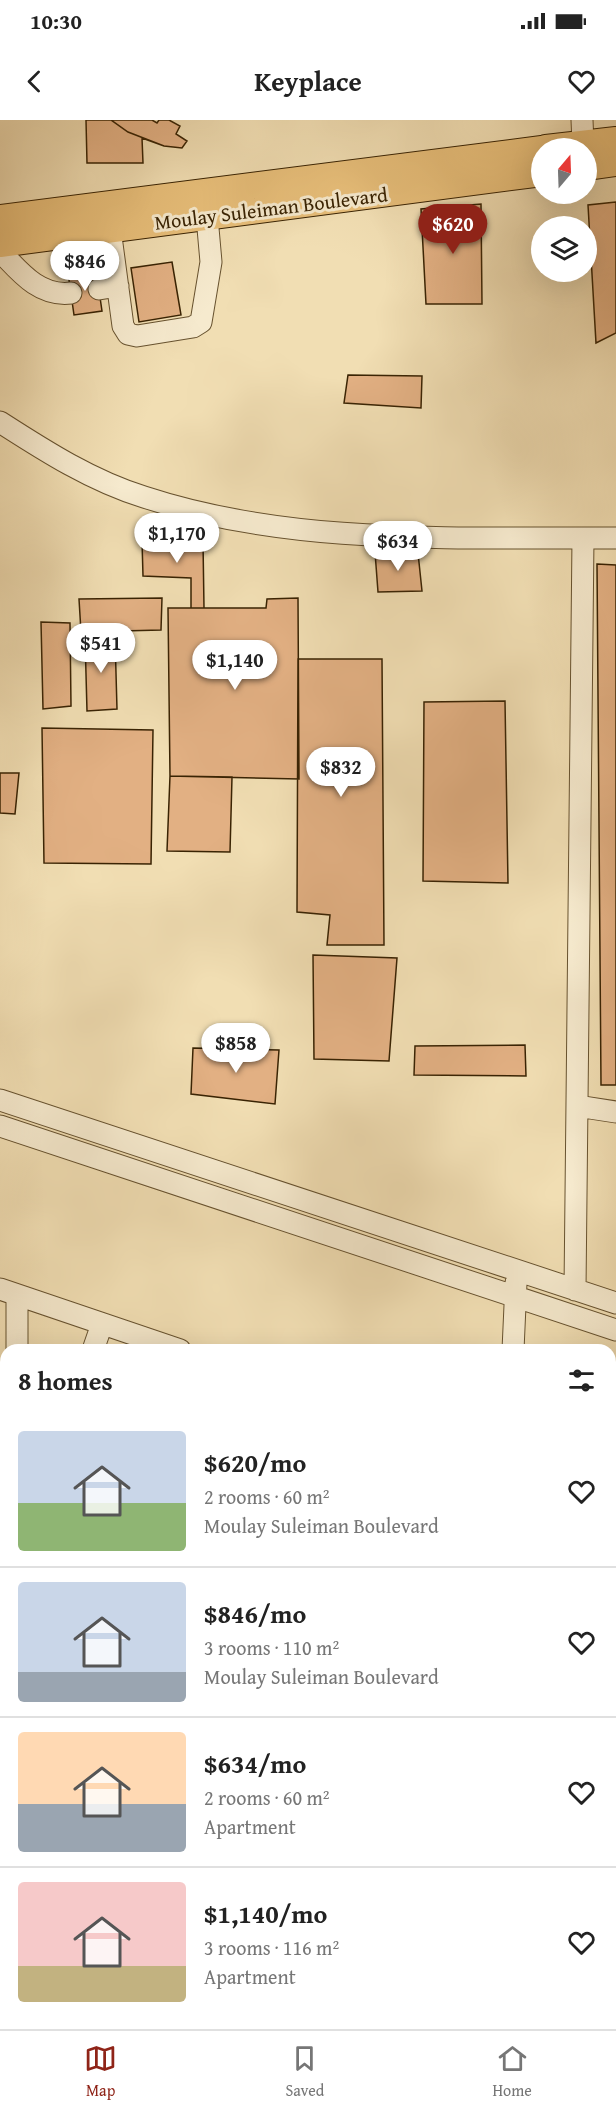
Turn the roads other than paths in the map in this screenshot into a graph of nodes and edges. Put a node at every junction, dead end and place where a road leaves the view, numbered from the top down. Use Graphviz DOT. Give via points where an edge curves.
graph roads {
  1 [pos="616,140"];
  2 [pos="597,142"];
  3 [pos="531,150"];
  4 [pos="597,152"];
  5 [pos="616,164"];
  6 [pos="531,174"];
  7 [pos="207,217"];
  8 [pos="0,218"];
  9 [pos="110,229"];
  10 [pos="0,244"];
  11 [pos="0,250"];
  12 [pos="71,293"];
  13 [pos="0,422"];
  14 [pos="583,538"];
  15 [pos="616,538"];
  16 [pos="0,1100"];
  17 [pos="577,1106"];
  18 [pos="616,1112"];
  19 [pos="0,1126"];
  20 [pos="516,1270"];
  21 [pos="575,1290"];
  22 [pos="9,1292"];
  23 [pos="515,1296"];
  24 [pos="616,1303"];
  25 [pos="102,1324"];
  26 [pos="616,1329"];
  27 [pos="16,1344"];
  28 [pos="95,1344"];
  29 [pos="162,1344"];
  30 [pos="513,1344"];
  1 -- 2 [label="main road"];
  3 -- 8 [label="main road, Moulay Suleiman Boulevard"];
  4 -- 5 [label="main road"];
  6 -- 7 [label="main road, Moulay Suleiman Boulevard"];
  7 -- 9 [label="main road, Moulay Suleiman Boulevard"];
  7 -- 9 [label="street" via="211,262 199,324 137,336 128,334 123,326 109,288"];
  9 -- 10 [label="main road, Moulay Suleiman Boulevard"];
  11 -- 12 [label="street" via="22,276 37,286 60,294"];
  13 -- 14 [label="street" via="86,474 142,497 202,514 335,533"];
  14 -- 15 [label="street"];
  14 -- 17 [label="street"];
  16 -- 20 [label="street"];
  17 -- 18 [label="street"];
  17 -- 21 [label="street"];
  19 -- 23 [label="street"];
  20 -- 21 [label="street"];
  20 -- 23 [label="street"];
  21 -- 24 [label="street"];
  22 -- 25 [label="street"];
  22 -- 27 [label="street"];
  23 -- 26 [label="street"];
  23 -- 30 [label="street"];
  25 -- 28 [label="street"];
  25 -- 29 [label="street"];
}
